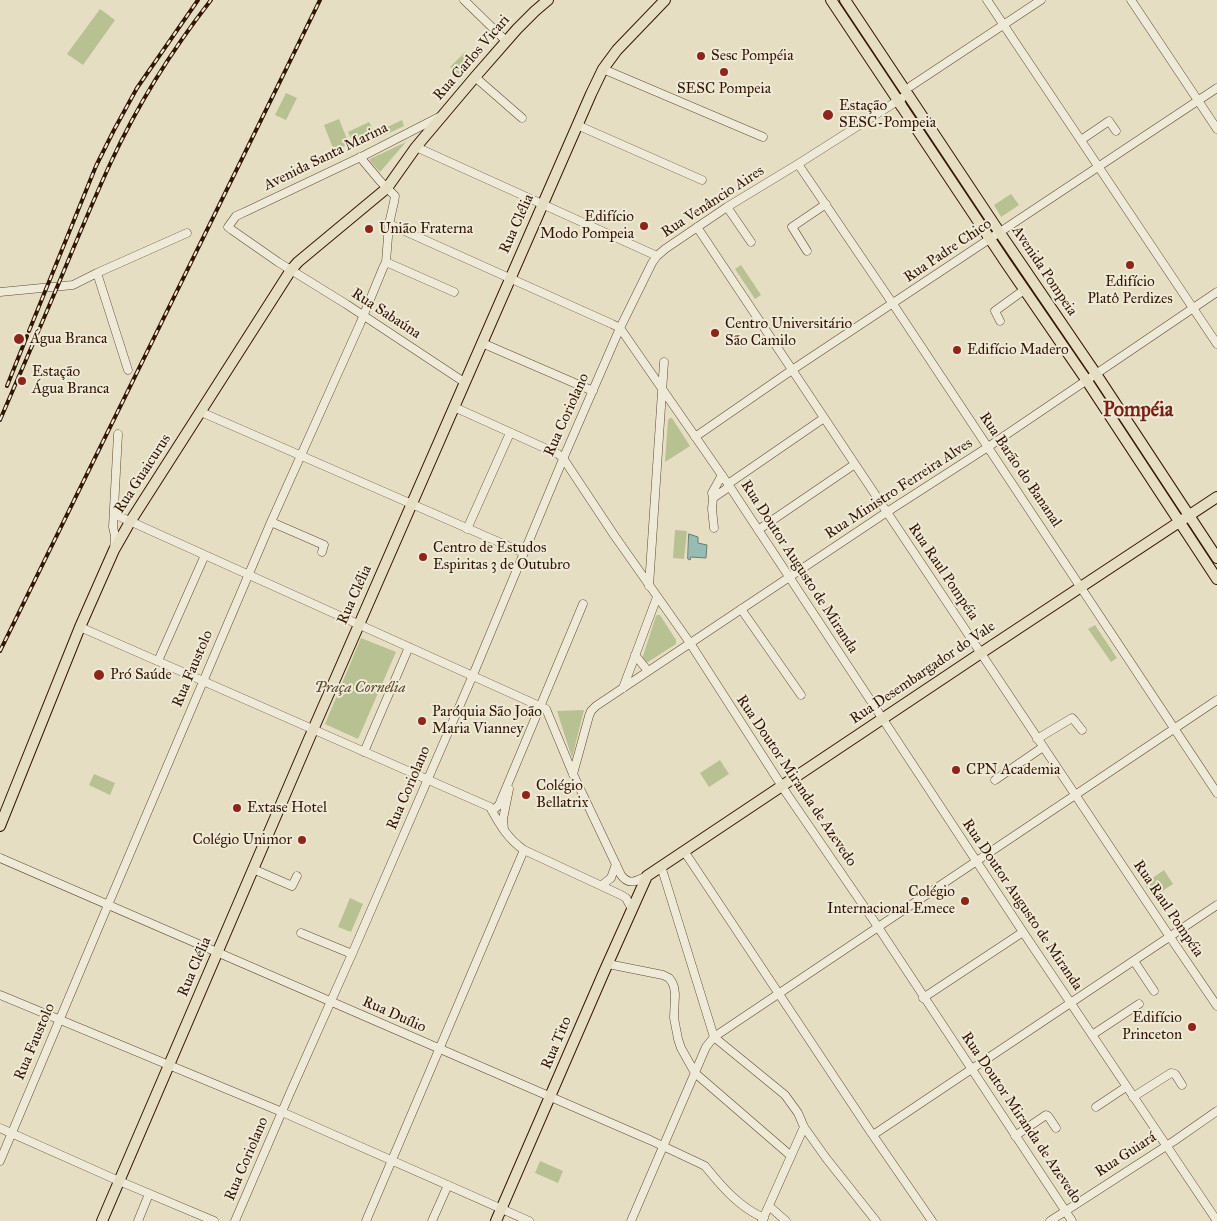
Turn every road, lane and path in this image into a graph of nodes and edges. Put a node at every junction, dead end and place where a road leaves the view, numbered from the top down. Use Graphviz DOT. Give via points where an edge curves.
graph roads {
  1 [pos="464,0"];
  2 [pos="548,0"];
  3 [pos="665,0"];
  4 [pos="831,0"];
  5 [pos="845,0"];
  6 [pos="987,0"];
  7 [pos="1041,0"];
  8 [pos="1131,0"];
  9 [pos="1004,24"];
  10 [pos="506,41"];
  11 [pos="603,69"];
  12 [pos="474,77"];
  13 [pos="1217,88"];
  14 [pos="909,90"];
  15 [pos="1198,100"];
  16 [pos="898,101"];
  17 [pos="441,116"];
  18 [pos="522,118"];
  19 [pos="577,125"];
  20 [pos="1217,129"];
  21 [pos="1116,131"];
  22 [pos="763,136"];
  23 [pos="1081,140"];
  24 [pos="416,147"];
  25 [pos="360,157"];
  26 [pos="798,164"];
  27 [pos="1099,167"];
  28 [pos="702,180"];
  29 [pos="387,188"];
  30 [pos="826,204"];
  31 [pos="542,205"];
  32 [pos="727,207"];
  33 [pos="389,224"];
  34 [pos="697,227"];
  35 [pos="229,228"];
  36 [pos="1000,232"];
  37 [pos="187,233"];
  38 [pos="990,239"];
  39 [pos="751,242"];
  40 [pos="807,251"];
  41 [pos="657,256"];
  42 [pos="386,262"];
  43 [pos="291,270"];
  44 [pos="97,273"];
  45 [pos="510,278"];
  46 [pos="1024,290"];
  47 [pos="0,292"];
  48 [pos="454,292"];
  49 [pos="1217,292"];
  50 [pos="893,304"];
  51 [pos="1193,308"];
  52 [pos="364,316"];
  53 [pos="1000,321"];
  54 [pos="620,328"];
  55 [pos="482,343"];
  56 [pos="1217,344"];
  57 [pos="664,362"];
  58 [pos="128,370"];
  59 [pos="792,370"];
  60 [pos="1096,374"];
  61 [pos="1087,381"];
  62 [pos="464,382"];
  63 [pos="662,388"];
  64 [pos="593,391"];
  65 [pos="669,399"];
  66 [pos="454,407"];
  67 [pos="660,410"];
  68 [pos="201,412"];
  69 [pos="824,418"];
  70 [pos="510,433"];
  71 [pos="118,434"];
  72 [pos="695,437"];
  73 [pos="988,447"];
  74 [pos="300,456"];
  75 [pos="563,458"];
  76 [pos="855,464"];
  77 [pos="722,476"];
  78 [pos="729,486"];
  79 [pos="1217,497"];
  80 [pos="713,498"];
  81 [pos="411,504"];
  82 [pos="887,512"];
  83 [pos="114,514"];
  84 [pos="1188,516"];
  85 [pos="130,522"];
  86 [pos="271,522"];
  87 [pos="1179,522"];
  88 [pos="714,528"];
  89 [pos="467,529"];
  90 [pos="758,530"];
  91 [pos="114,550"];
  92 [pos="322,552"];
  93 [pos="524,553"];
  94 [pos="205,555"];
  95 [pos="651,556"];
  96 [pos="1217,558"];
  97 [pos="638,569"];
  98 [pos="248,575"];
  99 [pos="789,578"];
  100 [pos="1217,579"];
  101 [pos="650,586"];
  102 [pos="1081,586"];
  103 [pos="657,597"];
  104 [pos="582,604"];
  105 [pos="741,609"];
  106 [pos="359,625"];
  107 [pos="80,627"];
  108 [pos="690,644"];
  109 [pos="409,647"];
  110 [pos="981,653"];
  111 [pos="635,655"];
  112 [pos="158,661"];
  113 [pos="648,671"];
  114 [pos="472,675"];
  115 [pos="203,681"];
  116 [pos="623,688"];
  117 [pos="801,695"];
  118 [pos="1214,702"];
  119 [pos="540,706"];
  120 [pos="1217,712"];
  121 [pos="882,719"];
  122 [pos="313,729"];
  123 [pos="1175,729"];
  124 [pos="1082,730"];
  125 [pos="1037,738"];
  126 [pos="1043,748"];
  127 [pos="364,752"];
  128 [pos="573,774"];
  129 [pos="427,780"];
  130 [pos="995,780"];
  131 [pos="508,782"];
  132 [pos="782,786"];
  133 [pos="1217,793"];
  134 [pos="1075,795"];
  135 [pos="492,811"];
  136 [pos="0,826"];
  137 [pos="504,832"];
  138 [pos="524,850"];
  139 [pos="684,851"];
  140 [pos="0,858"];
  141 [pos="976,861"];
  142 [pos="616,864"];
  143 [pos="661,866"];
  144 [pos="253,869"];
  145 [pos="297,876"];
  146 [pos="647,876"];
  147 [pos="602,885"];
  148 [pos="108,904"];
  149 [pos="1217,905"];
  150 [pos="632,910"];
  151 [pos="877,927"];
  152 [pos="301,932"];
  153 [pos="1023,932"];
  154 [pos="1170,937"];
  155 [pos="218,952"];
  156 [pos="352,954"];
  157 [pos="1134,961"];
  158 [pos="608,964"];
  159 [pos="1154,991"];
  160 [pos="778,994"];
  161 [pos="0,995"];
  162 [pos="923,998"];
  163 [pos="331,1002"];
  164 [pos="1070,1003"];
  165 [pos="1139,1004"];
  166 [pos="1217,1006"];
  167 [pos="59,1020"];
  168 [pos="1092,1035"];
  169 [pos="714,1037"];
  170 [pos="439,1050"];
  171 [pos="169,1065"];
  172 [pos="972,1069"];
  173 [pos="695,1072"];
  174 [pos="1182,1085"];
  175 [pos="1126,1086"];
  176 [pos="550,1097"];
  177 [pos="1133,1097"];
  178 [pos="1096,1107"];
  179 [pos="282,1112"];
  180 [pos="1217,1112"];
  181 [pos="804,1126"];
  182 [pos="0,1128"];
  183 [pos="1056,1128"];
  184 [pos="12,1133"];
  185 [pos="872,1135"];
  186 [pos="1015,1136"];
  187 [pos="663,1146"];
  188 [pos="1166,1146"];
  189 [pos="791,1156"];
  190 [pos="0,1160"];
  191 [pos="392,1160"];
  192 [pos="119,1181"];
  193 [pos="448,1185"];
  194 [pos="149,1194"];
  195 [pos="769,1206"];
  196 [pos="501,1209"];
  197 [pos="1066,1211"];
  198 [pos="763,1220"];
  199 [pos="102,1221"];
  200 [pos="138,1221"];
  201 [pos="214,1221"];
  202 [pos="235,1221"];
  203 [pos="366,1221"];
  204 [pos="432,1221"];
  205 [pos="496,1221"];
  206 [pos="529,1221"];
  207 [pos="631,1221"];
  208 [pos="786,1221"];
  209 [pos="876,1221"];
  210 [pos="932,1221"];
  211 [pos="1050,1221"];
  212 [pos="1072,1221"];
  213 [pos="1217,1221"];
  1 -- 10 [label="street"];
  2 -- 10 [label="main road, Rua Carlos Vicari"];
  3 -- 11 [label="main road, Rua Clélia" via="626,39"];
  4 -- 16 [label="main road, Avenida Pompeia"];
  5 -- 14 [label="main road, Avenida Pompeia"];
  6 -- 9 [label="street"];
  7 -- 9 [label="street, Rua Venâncio Aires"];
  8 -- 15 [label="street"];
  9 -- 14 [label="street, Rua Venâncio Aires"];
  9 -- 23 [label="street"];
  10 -- 12 [label="main road, Rua Carlos Vicari"];
  11 -- 19 [label="main road, Rua Clélia"];
  11 -- 22 [label="street"];
  12 -- 17 [label="main road, Rua Carlos Vicari"];
  12 -- 18 [label="street"];
  13 -- 15 [label="street, Rua Padre Chico"];
  14 -- 16 [label="street, Rua Venâncio Aires"];
  14 -- 36 [label="main road, Avenida Pompeia"];
  15 -- 20 [label="street"];
  15 -- 27 [label="street, Rua Padre Chico"];
  16 -- 26 [label="street, Rua Venâncio Aires" via="835,144"];
  16 -- 38 [label="main road, Avenida Pompeia"];
  17 -- 24 [label="main road, Rua Carlos Vicari"];
  17 -- 25 [label="street, Avenida Santa Marina"];
  19 -- 28 [label="street"];
  19 -- 31 [label="main road, Rua Clélia"];
  21 -- 23 [label="street" via="1109,121"];
  23 -- 27 [label="street"];
  24 -- 29 [label="main road, Rua Guaicurus"];
  24 -- 31 [label="street, Rua Venâncio Aires"];
  25 -- 29 [label="street"];
  25 -- 35 [label="street, Avenida Santa Marina" via="236,216"];
  26 -- 30 [label="street, Rua Barão do Bananal"];
  26 -- 32 [label="street, Rua Venâncio Aires"];
  27 -- 36 [label="street, Rua Padre Chico"];
  27 -- 51 [label="street"];
  29 -- 33 [label="street, Rua Faustolo" via="395,196"];
  29 -- 43 [label="main road, Rua Guaicurus"];
  30 -- 40 [label="street" via="792,227"];
  30 -- 50 [label="street, Rua Barão do Bananal"];
  31 -- 41 [label="street, Rua Venâncio Aires"];
  31 -- 45 [label="main road, Rua Clélia"];
  32 -- 34 [label="street, Rua Venâncio Aires"];
  32 -- 39 [label="street"];
  33 -- 42 [label="street, Rua Faustolo"];
  33 -- 45 [label="street, Rua Doutor Augusto de Miranda"];
  34 -- 41 [label="street, Rua Venâncio Aires"];
  34 -- 59 [label="street, Rua Raul Pompéia"];
  35 -- 43 [label="street, Rua Sabaúna"];
  36 -- 38 [label="street, Rua Padre Chico"];
  36 -- 60 [label="main road, Avenida Pompeia"];
  37 -- 44 [label="street"];
  38 -- 46 [label="main road, Avenida Pompeia"];
  38 -- 50 [label="street, Rua Padre Chico"];
  41 -- 54 [label="street, Rua Coriolano"];
  42 -- 48 [label="street"];
  42 -- 52 [label="street, Rua Faustolo"];
  43 -- 52 [label="street, Rua Sabaúna"];
  43 -- 68 [label="main road, Rua Guaicurus"];
  44 -- 47 [label="street" via="73,285"];
  44 -- 58 [label="street"];
  45 -- 54 [label="street, Rua Doutor Augusto de Miranda"];
  45 -- 55 [label="main road, Rua Clélia"];
  46 -- 53 [label="street" via="995,311"];
  46 -- 61 [label="main road, Avenida Pompeia"];
  49 -- 51 [label="street, Rua Ministro Ferreira Alves"];
  50 -- 59 [label="street, Rua Padre Chico"];
  50 -- 73 [label="street, Rua Barão do Bananal"];
  51 -- 56 [label="street"];
  51 -- 60 [label="street, Rua Ministro Ferreira Alves"];
  52 -- 62 [label="street, Rua Sabaúna"];
  52 -- 74 [label="street, Rua Faustolo"];
  54 -- 63 [label="street, Rua Doutor Augusto de Miranda"];
  54 -- 64 [label="street, Rua Coriolano"];
  55 -- 62 [label="main road, Rua Clélia"];
  55 -- 64 [label="street"];
  57 -- 63 [label="street"];
  59 -- 69 [label="street, Rua Raul Pompéia"];
  59 -- 72 [label="street, Rua Padre Chico"];
  60 -- 61 [label="street, Rua Ministro Ferreira Alves"];
  60 -- 84 [label="main road, Avenida Pompeia"];
  61 -- 73 [label="street, Rua Ministro Ferreira Alves"];
  61 -- 87 [label="main road, Avenida Pompeia"];
  62 -- 66 [label="main road, Rua Clélia"];
  63 -- 65 [label="street, Rua Doutor Augusto de Miranda"];
  63 -- 67 [label="street"];
  64 -- 75 [label="street, Rua Coriolano"];
  65 -- 67 [label="street"];
  65 -- 72 [label="street, Rua Doutor Augusto de Miranda"];
  66 -- 70 [label="street, Rua Doutor Miranda de Azevedo"];
  66 -- 81 [label="main road, Rua Clélia"];
  67 -- 95 [label="street"];
  68 -- 74 [label="street"];
  68 -- 85 [label="main road, Rua Guaicurus"];
  69 -- 76 [label="street, Rua Raul Pompéia"];
  69 -- 78 [label="street"];
  70 -- 75 [label="street, Rua Doutor Miranda de Azevedo"];
  70 -- 89 [label="street"];
  71 -- 83 [label="street"];
  72 -- 77 [label="street, Rua Doutor Augusto de Miranda"];
  73 -- 82 [label="street, Rua Ministro Ferreira Alves"];
  73 -- 102 [label="street, Rua Barão do Bananal"];
  74 -- 81 [label="street"];
  74 -- 86 [label="street, Rua Faustolo"];
  75 -- 93 [label="street, Rua Coriolano"];
  75 -- 97 [label="street, Rua Doutor Miranda de Azevedo"];
  76 -- 82 [label="street, Rua Raul Pompéia"];
  76 -- 90 [label="street"];
  77 -- 78 [label="street, Rua Doutor Augusto de Miranda"];
  77 -- 80 [label="street" via="712,493"];
  78 -- 80 [label="street"];
  78 -- 90 [label="street, Rua Doutor Augusto de Miranda"];
  79 -- 84 [label="main road, Rua Desembargador do Vale"];
  80 -- 88 [label="street"];
  81 -- 89 [label="street"];
  81 -- 106 [label="main road, Rua Clélia"];
  82 -- 99 [label="street, Rua Ministro Ferreira Alves"];
  82 -- 110 [label="street, Rua Raul Pompéia"];
  83 -- 85 [label="street"];
  83 -- 91 [label="street"];
  84 -- 87 [label="main road, Rua Desembargador do Vale"];
  84 -- 96 [label="main road, Avenida Pompeia"];
  85 -- 91 [label="main road, Rua Guaicurus"];
  85 -- 94 [label="street"];
  86 -- 92 [label="street" via="324,545"];
  86 -- 98 [label="street, Rua Faustolo"];
  87 -- 100 [label="main road, Avenida Pompeia"];
  87 -- 102 [label="main road, Rua Desembargador do Vale"];
  89 -- 93 [label="street"];
  90 -- 99 [label="street, Rua Doutor Augusto de Miranda"];
  91 -- 107 [label="main road, Rua Guaicurus"];
  93 -- 114 [label="street, Rua Coriolano"];
  94 -- 98 [label="street"];
  94 -- 112 [label="street"];
  95 -- 97 [label="street"];
  95 -- 101 [label="street"];
  97 -- 101 [label="street, Rua Doutor Miranda de Azevedo"];
  98 -- 106 [label="street"];
  98 -- 115 [label="street, Rua Faustolo"];
  99 -- 105 [label="street, Rua Ministro Ferreira Alves"];
  99 -- 121 [label="street, Rua Doutor Augusto de Miranda"];
  101 -- 103 [label="street, Rua Doutor Miranda de Azevedo"];
  102 -- 110 [label="main road, Rua Desembargador do Vale"];
  102 -- 123 [label="street, Rua Barão do Bananal"];
  103 -- 108 [label="street, Rua Doutor Miranda de Azevedo"];
  103 -- 111 [label="street"];
  104 -- 119 [label="street"];
  105 -- 108 [label="street, Rua Ministro Ferreira Alves"];
  105 -- 117 [label="street"];
  106 -- 109 [label="street"];
  106 -- 122 [label="main road, Rua Clélia"];
  107 -- 112 [label="street"];
  107 -- 136 [label="main road, Rua Guaicurus"];
  108 -- 113 [label="street, Rua Ministro Ferreira Alves"];
  108 -- 132 [label="street, Rua Doutor Miranda de Azevedo"];
  109 -- 114 [label="street"];
  109 -- 127 [label="street"];
  110 -- 121 [label="main road, Rua Desembargador do Vale"];
  110 -- 125 [label="street, Rua Raul Pompéia"];
  111 -- 113 [label="street"];
  111 -- 116 [label="street"];
  112 -- 115 [label="street"];
  113 -- 116 [label="street, Rua Ministro Ferreira Alves"];
  114 -- 119 [label="street"];
  114 -- 129 [label="street, Rua Coriolano"];
  115 -- 122 [label="street"];
  115 -- 148 [label="street, Rua Faustolo"];
  116 -- 128 [label="street, Rua Ministro Ferreira Alves" via="591,711"];
  118 -- 120 [label="street"];
  118 -- 123 [label="street"];
  119 -- 128 [label="street" via="546,709"];
  119 -- 131 [label="street"];
  121 -- 132 [label="main road, Rua Desembargador do Vale"];
  121 -- 141 [label="street, Rua Doutor Augusto de Miranda"];
  122 -- 127 [label="street"];
  122 -- 144 [label="main road, Rua Clélia"];
  123 -- 133 [label="street, Rua Barão do Bananal"];
  123 -- 134 [label="street"];
  124 -- 125 [label="street" via="1072,718"];
  125 -- 126 [label="street, Rua Raul Pompéia"];
  126 -- 130 [label="street"];
  126 -- 134 [label="street, Rua Raul Pompéia"];
  127 -- 129 [label="street"];
  128 -- 142 [label="street"];
  129 -- 135 [label="street" via="490,807"];
  129 -- 156 [label="street, Rua Coriolano"];
  131 -- 135 [label="street" via="499,805"];
  131 -- 137 [label="street"];
  132 -- 139 [label="main road, Rua Desembargador do Vale"];
  132 -- 151 [label="street, Rua Doutor Miranda de Azevedo"];
  134 -- 141 [label="street"];
  134 -- 154 [label="street, Rua Raul Pompéia"];
  135 -- 137 [label="street"];
  137 -- 138 [label="street"];
  138 -- 147 [label="street"];
  138 -- 170 [label="street"];
  139 -- 143 [label="main road, Rua Desembargador do Vale"];
  139 -- 160 [label="street"];
  140 -- 148 [label="street, Rua Duílio"];
  141 -- 151 [label="street"];
  141 -- 153 [label="street, Rua Doutor Augusto de Miranda"];
  142 -- 146 [label="street" via="623,878 629,882"];
  142 -- 147 [label="street" via="611,878"];
  143 -- 146 [label="main road, Rua Desembargador do Vale"];
  143 -- 169 [label="street"];
  144 -- 145 [label="street" via="292,886"];
  144 -- 155 [label="main road, Rua Clélia"];
  146 -- 150 [label="main road, Rua Tito"];
  147 -- 150 [label="street" via="626,898"];
  148 -- 155 [label="street, Rua Duílio"];
  148 -- 167 [label="street, Rua Faustolo"];
  149 -- 154 [label="street"];
  150 -- 158 [label="main road, Rua Tito"];
  151 -- 160 [label="street"];
  151 -- 162 [label="street, Rua Doutor Miranda de Azevedo"];
  152 -- 156 [label="street"];
  153 -- 162 [label="street"];
  153 -- 164 [label="street, Rua Doutor Augusto de Miranda"];
  154 -- 157 [label="street"];
  154 -- 166 [label="street, Rua Raul Pompéia"];
  155 -- 163 [label="street, Rua Duílio"];
  155 -- 171 [label="main road, Rua Clélia"];
  156 -- 163 [label="street, Rua Coriolano"];
  157 -- 159 [label="street"];
  157 -- 164 [label="street"];
  158 -- 173 [label="street" via="669,978 675,994 674,1018 678,1038"];
  158 -- 176 [label="main road, Rua Tito"];
  160 -- 169 [label="street"];
  160 -- 185 [label="street"];
  161 -- 167 [label="street"];
  162 -- 172 [label="street, Rua Doutor Miranda de Azevedo"];
  163 -- 170 [label="street, Rua Duílio"];
  163 -- 179 [label="street, Rua Coriolano"];
  164 -- 168 [label="street, Rua Doutor Augusto de Miranda"];
  164 -- 172 [label="street"];
  165 -- 168 [label="street"];
  167 -- 171 [label="street"];
  167 -- 184 [label="street, Rua Faustolo"];
  168 -- 175 [label="street, Rua Doutor Augusto de Miranda"];
  169 -- 173 [label="street"];
  169 -- 181 [label="street" via="785,1095"];
  170 -- 176 [label="street, Rua Duílio"];
  170 -- 191 [label="street"];
  171 -- 179 [label="street"];
  171 -- 192 [label="main road, Rua Clélia"];
  172 -- 185 [label="street"];
  172 -- 186 [label="street, Rua Doutor Miranda de Azevedo"];
  173 -- 187 [label="street"];
  173 -- 189 [label="street"];
  174 -- 177 [label="street" via="1171,1073"];
  175 -- 177 [label="street, Rua Doutor Augusto de Miranda"];
  175 -- 178 [label="street"];
  176 -- 187 [label="street, Rua Duílio"];
  176 -- 196 [label="main road, Rua Tito"];
  177 -- 188 [label="street, Rua Doutor Augusto de Miranda"];
  179 -- 191 [label="street"];
  179 -- 202 [label="street, Rua Coriolano"];
  180 -- 188 [label="street, Rua Guiará"];
  181 -- 189 [label="street"];
  181 -- 209 [label="street"];
  182 -- 184 [label="street"];
  183 -- 186 [label="street" via="1046,1115"];
  184 -- 190 [label="street, Rua Faustolo"];
  184 -- 192 [label="street"];
  185 -- 210 [label="street"];
  186 -- 197 [label="street, Rua Doutor Miranda de Azevedo"];
  187 -- 198 [label="street, Rua Duílio" via="705,1166 735,1199"];
  187 -- 207 [label="street"];
  188 -- 197 [label="street, Rua Guiará"];
  188 -- 213 [label="street, Rua Doutor Augusto de Miranda"];
  189 -- 195 [label="street"];
  191 -- 193 [label="street"];
  191 -- 203 [label="street"];
  192 -- 194 [label="street"];
  192 -- 199 [label="main road, Rua Clélia"];
  193 -- 196 [label="street"];
  193 -- 204 [label="street"];
  194 -- 200 [label="street"];
  194 -- 201 [label="street"];
  195 -- 198 [label="street"];
  195 -- 208 [label="street"];
  196 -- 205 [label="main road, Rua Tito"];
  196 -- 206 [label="street"];
  197 -- 211 [label="street, Rua Guiará"];
  197 -- 212 [label="street, Rua Doutor Miranda de Azevedo"];
}
